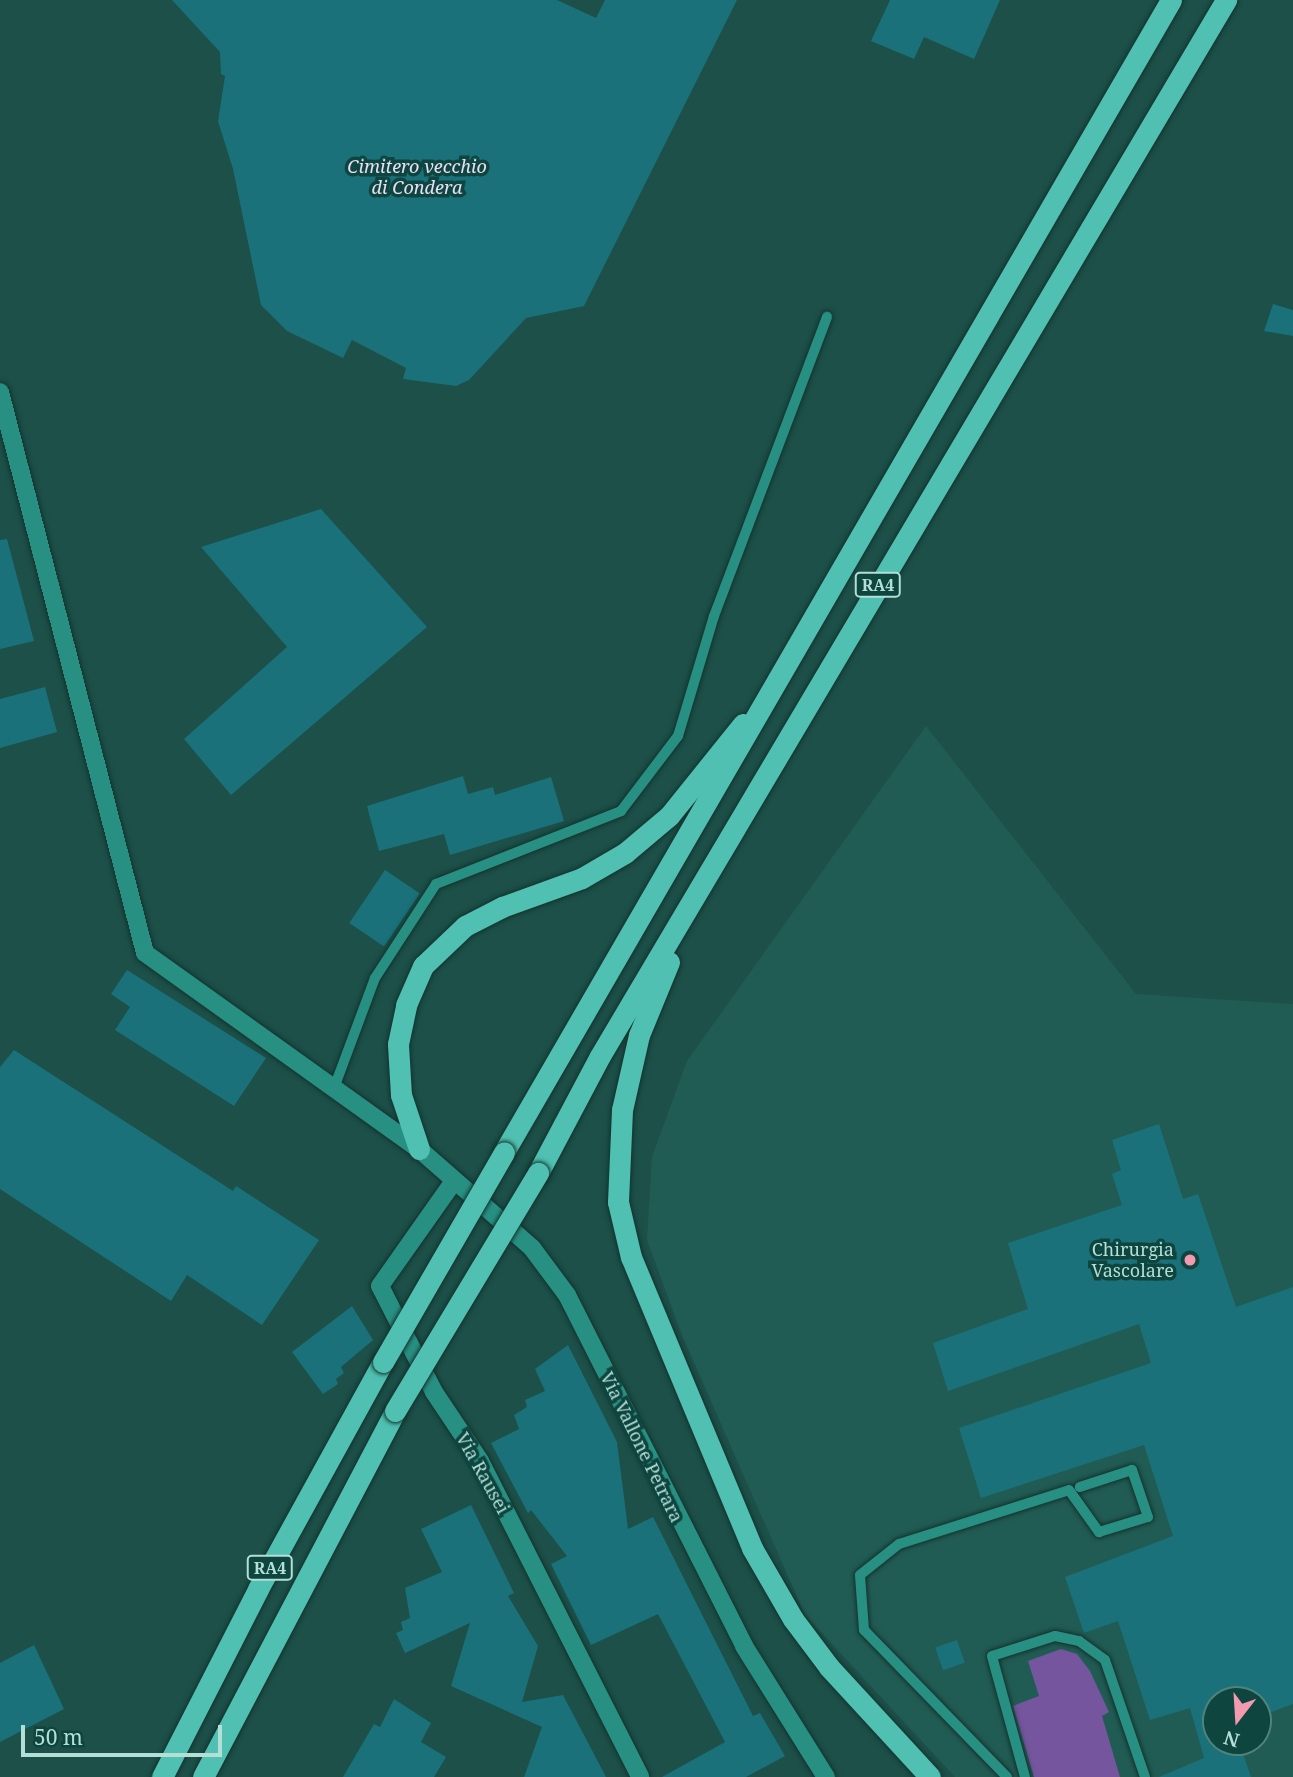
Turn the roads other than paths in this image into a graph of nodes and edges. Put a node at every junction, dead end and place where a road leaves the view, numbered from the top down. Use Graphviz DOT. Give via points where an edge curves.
graph roads {
  1 [pos="1171,0"];
  2 [pos="1226,0"];
  3 [pos="827,317"];
  4 [pos="0,392"];
  5 [pos="786,671"];
  6 [pos="699,891"];
  7 [pos="334,1088"];
  8 [pos="419,1149"];
  9 [pos="454,1181"];
  10 [pos="1080,1487"];
  11 [pos="162,1777"];
  12 [pos="203,1777"];
  13 [pos="640,1777"];
  14 [pos="826,1777"];
  15 [pos="930,1777"];
  16 [pos="1007,1777"];
  17 [pos="1025,1777"];
  18 [pos="1145,1777"];
  1 -- 5 [label="highway, RA4"];
  2 -- 6 [label="highway, RA4"];
  3 -- 7 [label="lane" via="714,616 678,736 621,811 436,884 375,978"];
  4 -- 7 [label="street, Via Vallone Petrara" via="145,953"];
  5 -- 8 [label="highway" via="669,816 625,853 582,878 502,906 465,926 423,966 406,1004 398,1044 401,1095"];
  5 -- 11 [label="highway, RA4, bridge" via="383,1362 258,1589"];
  6 -- 12 [label="highway, RA4, bridge" via="395,1411"];
  6 -- 15 [label="highway" via="639,1035 621,1110 618,1202 631,1257 752,1548 793,1619 829,1667"];
  7 -- 8 [label="street, Via Vallone Petrara"];
  8 -- 9 [label="street, Via Vallone Petrara"];
  9 -- 13 [label="street, Via Rausei" via="380,1286 435,1392 480,1461"];
  9 -- 14 [label="street, Via Vallone Petrara" via="532,1248 567,1295 737,1634"];
  10 -- 16 [label="lane" via="1132,1470 1148,1517 1099,1532 1069,1490 898,1544 860,1575 864,1630"];
  17 -- 18 [label="lane" via="992,1656 1055,1636 1079,1641 1105,1660"];
}
